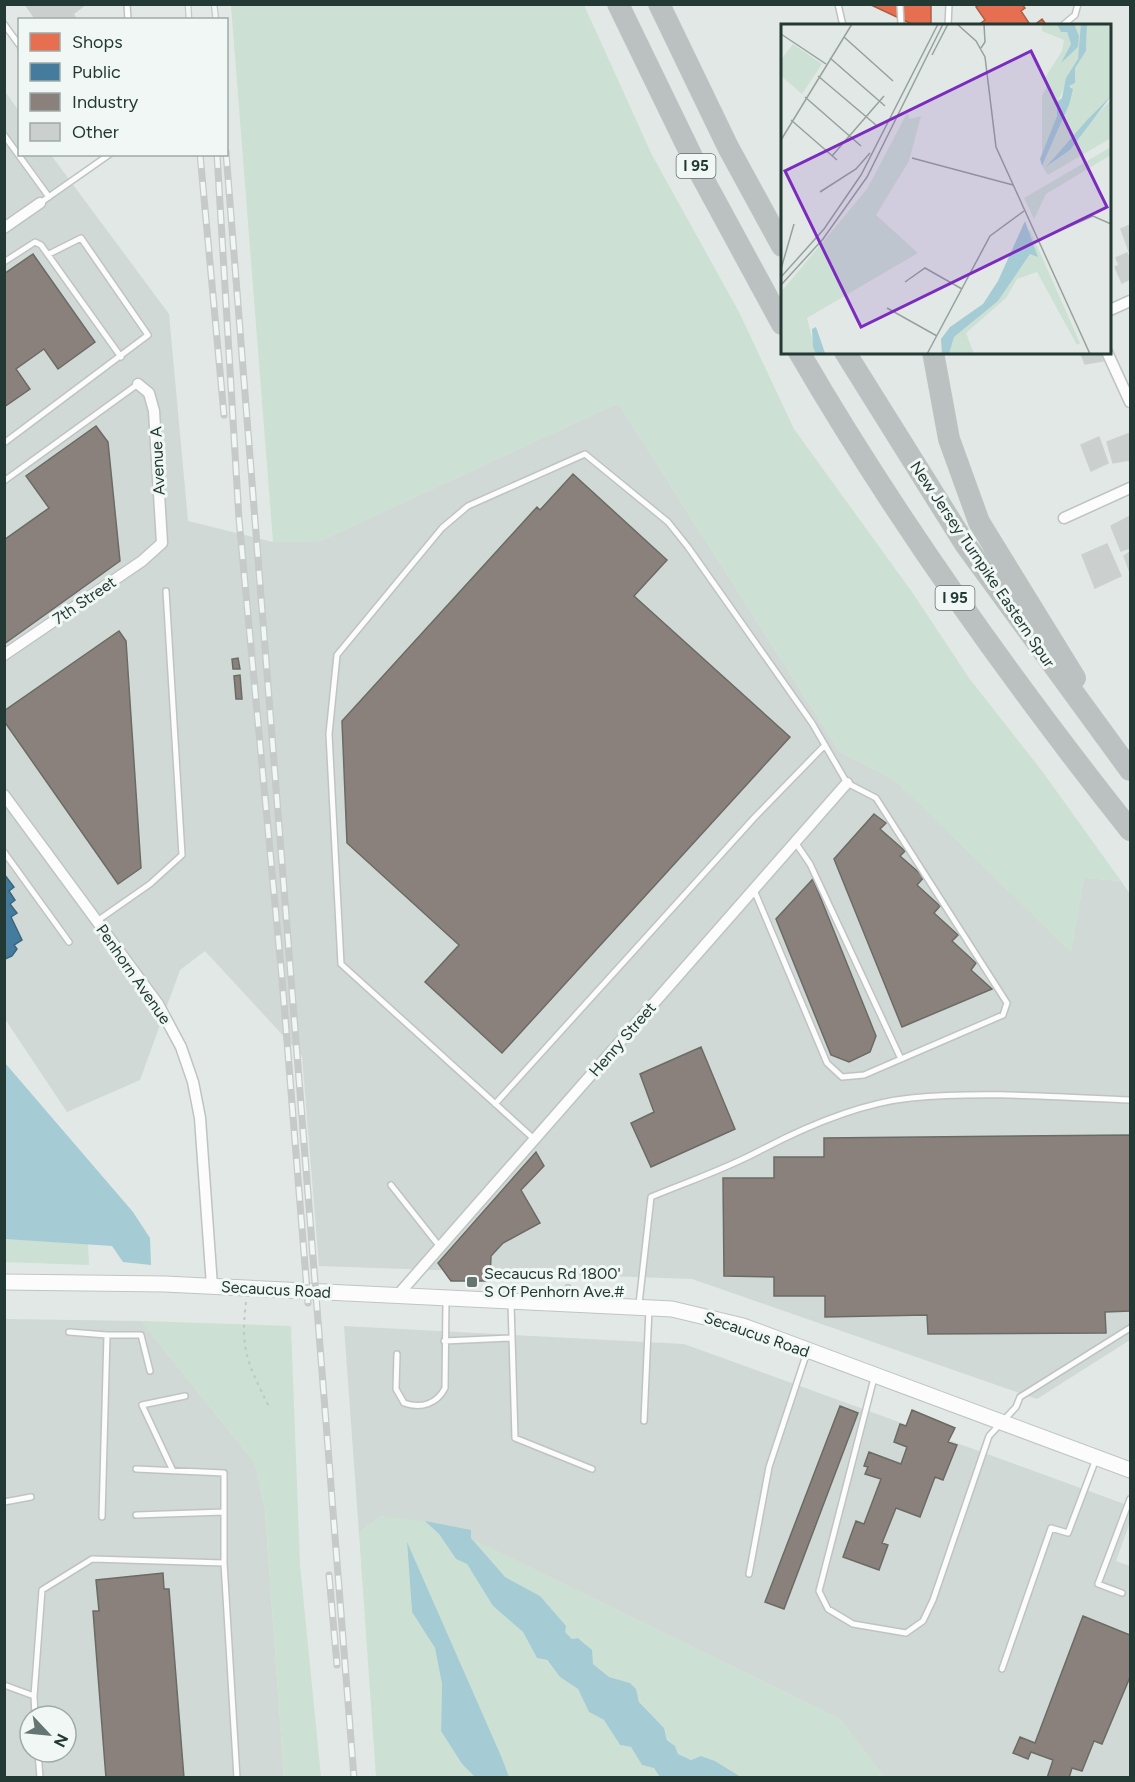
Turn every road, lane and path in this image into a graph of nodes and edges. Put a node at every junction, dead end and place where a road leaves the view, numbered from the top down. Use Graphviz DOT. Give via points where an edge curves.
graph roads {
  1 [pos="618,4"];
  2 [pos="659,4"];
  3 [pos="838,4"];
  4 [pos="900,4"];
  5 [pos="949,4"];
  6 [pos="1078,4"];
  7 [pos="4,24"];
  8 [pos="843,24"];
  9 [pos="901,24"];
  10 [pos="948,24"];
  11 [pos="1064,24"];
  12 [pos="18,43"];
  13 [pos="4,135"];
  14 [pos="94,156"];
  15 [pos="107,156"];
  16 [pos="99,162"];
  17 [pos="44,200"];
  18 [pos="4,228"];
  19 [pos="781,242"];
  20 [pos="49,254"];
  21 [pos="4,262"];
  22 [pos="1131,301"];
  23 [pos="1111,310"];
  24 [pos="781,320"];
  25 [pos="800,354"];
  26 [pos="846,354"];
  27 [pos="933,354"];
  28 [pos="1108,354"];
  29 [pos="121,357"];
  30 [pos="138,384"];
  31 [pos="1131,402"];
  32 [pos="4,443"];
  33 [pos="4,480"];
  34 [pos="1131,488"];
  35 [pos="1064,518"];
  36 [pos="162,543"];
  37 [pos="166,591"];
  38 [pos="4,655"];
  39 [pos="825,745"];
  40 [pos="1126,764"];
  41 [pos="847,783"];
  42 [pos="4,795"];
  43 [pos="1131,830"];
  44 [pos="795,842"];
  45 [pos="4,852"];
  46 [pos="754,890"];
  47 [pos="97,921"];
  48 [pos="69,942"];
  49 [pos="901,1059"];
  50 [pos="1131,1100"];
  51 [pos="495,1104"];
  52 [pos="534,1139"];
  53 [pos="392,1185"];
  54 [pos="440,1247"];
  55 [pos="4,1282"];
  56 [pos="212,1286"];
  57 [pos="247,1287"];
  58 [pos="567,1288"];
  59 [pos="397,1296"];
  60 [pos="446,1299"];
  61 [pos="511,1303"];
  62 [pos="566,1304"];
  63 [pos="644,1307"];
  64 [pos="1131,1328"];
  65 [pos="69,1332"];
  66 [pos="107,1335"];
  67 [pos="512,1338"];
  68 [pos="444,1341"];
  69 [pos="807,1350"];
  70 [pos="397,1354"];
  71 [pos="150,1371"];
  72 [pos="874,1376"];
  73 [pos="184,1396"];
  74 [pos="269,1407"];
  75 [pos="644,1421"];
  76 [pos="1000,1421"];
  77 [pos="1097,1457"];
  78 [pos="136,1468"];
  79 [pos="592,1469"];
  80 [pos="1131,1470"];
  81 [pos="172,1471"];
  82 [pos="31,1497"];
  83 [pos="1131,1499"];
  84 [pos="4,1502"];
  85 [pos="224,1512"];
  86 [pos="136,1515"];
  87 [pos="102,1517"];
  88 [pos="224,1563"];
  89 [pos="749,1574"];
  90 [pos="1122,1593"];
  91 [pos="1002,1669"];
  92 [pos="4,1685"];
  93 [pos="34,1696"];
  94 [pos="34,1704"];
  95 [pos="237,1778"];
  1 -- 24 [label="highway, I 95" via="700,173"];
  2 -- 19 [label="highway, I 95" via="728,147"];
  3 -- 8 [label="lane"];
  4 -- 9 [label="lane"];
  5 -- 10 [label="lane"];
  6 -- 11 [label="lane" via="1075,15"];
  7 -- 12 [label="lane"];
  13 -- 17 [label="lane"];
  14 -- 16 [label="lane"];
  15 -- 16 [label="lane"];
  16 -- 17 [label="lane"];
  17 -- 18 [label="street"];
  20 -- 21 [label="lane" via="35,242"];
  20 -- 29 [label="lane"];
  20 -- 29 [label="lane" via="81,238 148,335"];
  22 -- 23 [label="street"];
  25 -- 43 [label="highway, I 95" via="875,479 967,616"];
  26 -- 40 [label="highway, New Jersey Turnpike Eastern Spur / I 95" via="965,544"];
  27 -- 40 [label="highway" via="949,439 979,522"];
  28 -- 31 [label="street"];
  29 -- 32 [label="lane"];
  30 -- 33 [label="lane"];
  30 -- 36 [label="street, Avenue A" via="149,393 154,411"];
  34 -- 35 [label="street"];
  36 -- 38 [label="street, 7th Street" via="142,561"];
  37 -- 47 [label="lane" via="182,855 150,884"];
  39 -- 41 [label="lane"];
  39 -- 51 [label="lane"];
  39 -- 51 [label="lane" via="668,522 585,454 468,506 442,528 337,655 329,734 341,964"];
  41 -- 44 [label="street, Henry Street"];
  41 -- 49 [label="lane" via="876,798 1007,1003 1003,1015"];
  42 -- 47 [label="street, Penhorn Avenue"];
  44 -- 46 [label="street, Henry Street"];
  44 -- 49 [label="lane" via="810,864"];
  45 -- 48 [label="lane"];
  46 -- 49 [label="lane" via="827,1063 842,1077 864,1075"];
  46 -- 52 [label="street, Henry Street"];
  47 -- 56 [label="street, Penhorn Avenue" via="162,1010 190,1070 200,1118"];
  50 -- 63 [label="lane" via="1021,1096 910,1098 845,1113 782,1137 651,1197"];
  51 -- 52 [label="lane"];
  52 -- 54 [label="street, Henry Street"];
  53 -- 54 [label="lane"];
  54 -- 59 [label="street, Henry Street"];
  55 -- 56 [label="main road, Secaucus Road"];
  56 -- 57 [label="main road, Secaucus Road"];
  57 -- 59 [label="main road, Secaucus Road"];
  57 -- 74 [label="path" via="242,1332 246,1359"];
  58 -- 62 [label="lane"];
  59 -- 60 [label="main road, Secaucus Road"];
  60 -- 61 [label="main road, Secaucus Road"];
  60 -- 68 [label="lane"];
  61 -- 62 [label="main road, Secaucus Road"];
  61 -- 67 [label="lane"];
  62 -- 63 [label="main road, Secaucus Road"];
  63 -- 69 [label="main road, Secaucus Road" via="707,1315"];
  63 -- 75 [label="lane"];
  64 -- 76 [label="lane" via="1020,1396 1016,1407"];
  65 -- 66 [label="lane"];
  66 -- 71 [label="lane" via="141,1335"];
  66 -- 87 [label="lane"];
  67 -- 68 [label="lane"];
  67 -- 79 [label="lane" via="515,1438"];
  68 -- 70 [label="lane" via="445,1388 440,1398 427,1404 404,1403 396,1389"];
  69 -- 72 [label="main road, Secaucus Road"];
  69 -- 89 [label="lane" via="769,1467"];
  72 -- 76 [label="main road, Secaucus Road"];
  72 -- 76 [label="lane" via="819,1591 828,1609 853,1624 906,1633 923,1621 989,1436"];
  73 -- 81 [label="lane" via="141,1405"];
  76 -- 77 [label="main road, Secaucus Road"];
  77 -- 80 [label="main road, Secaucus Road"];
  77 -- 91 [label="lane" via="1068,1533 1051,1528"];
  78 -- 81 [label="lane"];
  81 -- 85 [label="lane" via="224,1473"];
  82 -- 84 [label="lane"];
  83 -- 90 [label="lane" via="1098,1584"];
  85 -- 86 [label="lane"];
  85 -- 88 [label="lane"];
  88 -- 93 [label="lane" via="92,1559 42,1590"];
  88 -- 95 [label="lane"];
  92 -- 93 [label="lane"];
  93 -- 94 [label="lane"];
}
